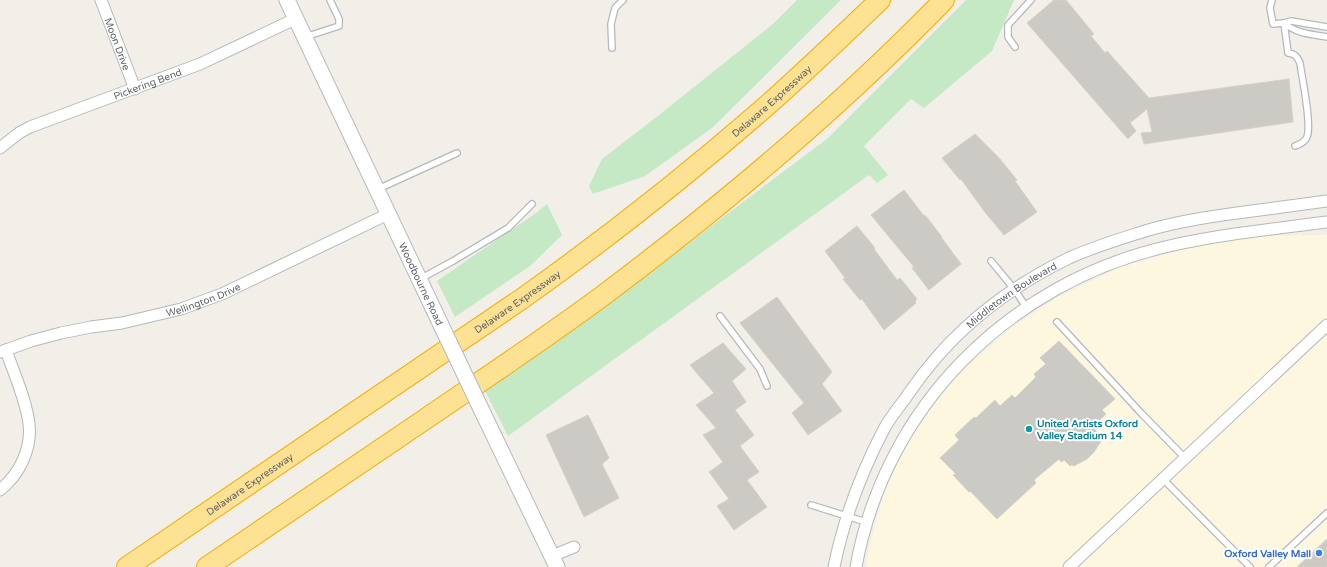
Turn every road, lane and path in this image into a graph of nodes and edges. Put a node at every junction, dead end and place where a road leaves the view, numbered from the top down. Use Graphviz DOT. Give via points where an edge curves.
graph roads {
  1 [pos="101,0"];
  2 [pos="288,0"];
  3 [pos="330,0"];
  4 [pos="623,0"];
  5 [pos="880,0"];
  6 [pos="944,0"];
  7 [pos="1031,0"];
  8 [pos="1272,0"];
  9 [pos="295,19"];
  10 [pos="1284,24"];
  11 [pos="1327,27"];
  12 [pos="1327,37"];
  13 [pos="304,38"];
  14 [pos="1014,47"];
  15 [pos="612,48"];
  16 [pos="135,89"];
  17 [pos="1296,146"];
  18 [pos="0,148"];
  19 [pos="457,153"];
  20 [pos="376,190"];
  21 [pos="1327,201"];
  22 [pos="532,204"];
  23 [pos="388,214"];
  24 [pos="1327,222"];
  25 [pos="991,261"];
  26 [pos="419,279"];
  27 [pos="1015,290"];
  28 [pos="1026,308"];
  29 [pos="720,316"];
  30 [pos="1057,322"];
  31 [pos="1327,326"];
  32 [pos="3,351"];
  33 [pos="767,386"];
  34 [pos="1185,458"];
  35 [pos="1164,479"];
  36 [pos="0,490"];
  37 [pos="810,505"];
  38 [pos="1327,513"];
  39 [pos="846,516"];
  40 [pos="866,522"];
  41 [pos="574,548"];
  42 [pos="554,562"];
  43 [pos="127,567"];
  44 [pos="207,567"];
  45 [pos="834,567"];
  46 [pos="856,567"];
  47 [pos="1069,567"];
  48 [pos="1250,567"];
  49 [pos="1269,567"];
  1 -- 16 [label="street, Moon Drive"];
  2 -- 9 [label="main road, Woodbourne Road"];
  3 -- 13 [label="lane" via="339,19 339,26"];
  4 -- 15 [label="lane" via="615,8 611,24"];
  5 -- 43 [label="highway, Delaware Expressway" via="764,108 696,166 578,259"];
  6 -- 44 [label="highway" via="871,72 733,193 670,244 518,356"];
  7 -- 14 [label="lane" via="1008,25 1008,38"];
  8 -- 10 [label="lane" via="1270,8 1273,24"];
  9 -- 13 [label="main road, Woodbourne Road"];
  9 -- 16 [label="street, Pickering Bend" via="200,64"];
  10 -- 11 [label="lane" via="1292,21"];
  10 -- 12 [label="lane" via="1292,30"];
  10 -- 17 [label="lane" via="1288,53 1297,57 1300,63 1308,123 1306,138 1302,144"];
  13 -- 20 [label="main road, Woodbourne Road"];
  16 -- 18 [label="street, Pickering Bend" via="30,127 19,132"];
  19 -- 20 [label="lane"];
  20 -- 23 [label="main road, Woodbourne Road"];
  21 -- 27 [label="street, Middletown Boulevard" via="1207,217 1146,230 1070,258"];
  22 -- 26 [label="lane" via="508,228"];
  23 -- 26 [label="main road, Woodbourne Road"];
  23 -- 32 [label="street, Wellington Drive" via="222,294 181,309 122,323 61,332"];
  24 -- 28 [label="street, Middletown Boulevard" via="1210,238 1149,251 1074,279"];
  25 -- 27 [label="lane"];
  26 -- 42 [label="main road, Woodbourne Road, bridge"];
  27 -- 28 [label="lane"];
  27 -- 39 [label="street, Middletown Boulevard" via="964,328 924,372 885,428 864,470"];
  28 -- 40 [label="street, Middletown Boulevard" via="979,344 938,388 893,456"];
  29 -- 33 [label="lane" via="760,369"];
  30 -- 34 [label="lane"];
  31 -- 34 [label="street"];
  32 -- 36 [label="street, Wellington Drive" via="24,402 30,433 25,455 18,470"];
  34 -- 35 [label="street"];
  35 -- 47 [label="street"];
  35 -- 48 [label="lane"];
  37 -- 39 [label="lane"];
  38 -- 49 [label="lane"];
  39 -- 40 [label="lane"];
  39 -- 45 [label="street, Middletown Boulevard"];
  40 -- 46 [label="street, Middletown Boulevard"];
  41 -- 42 [label="street"];
}
